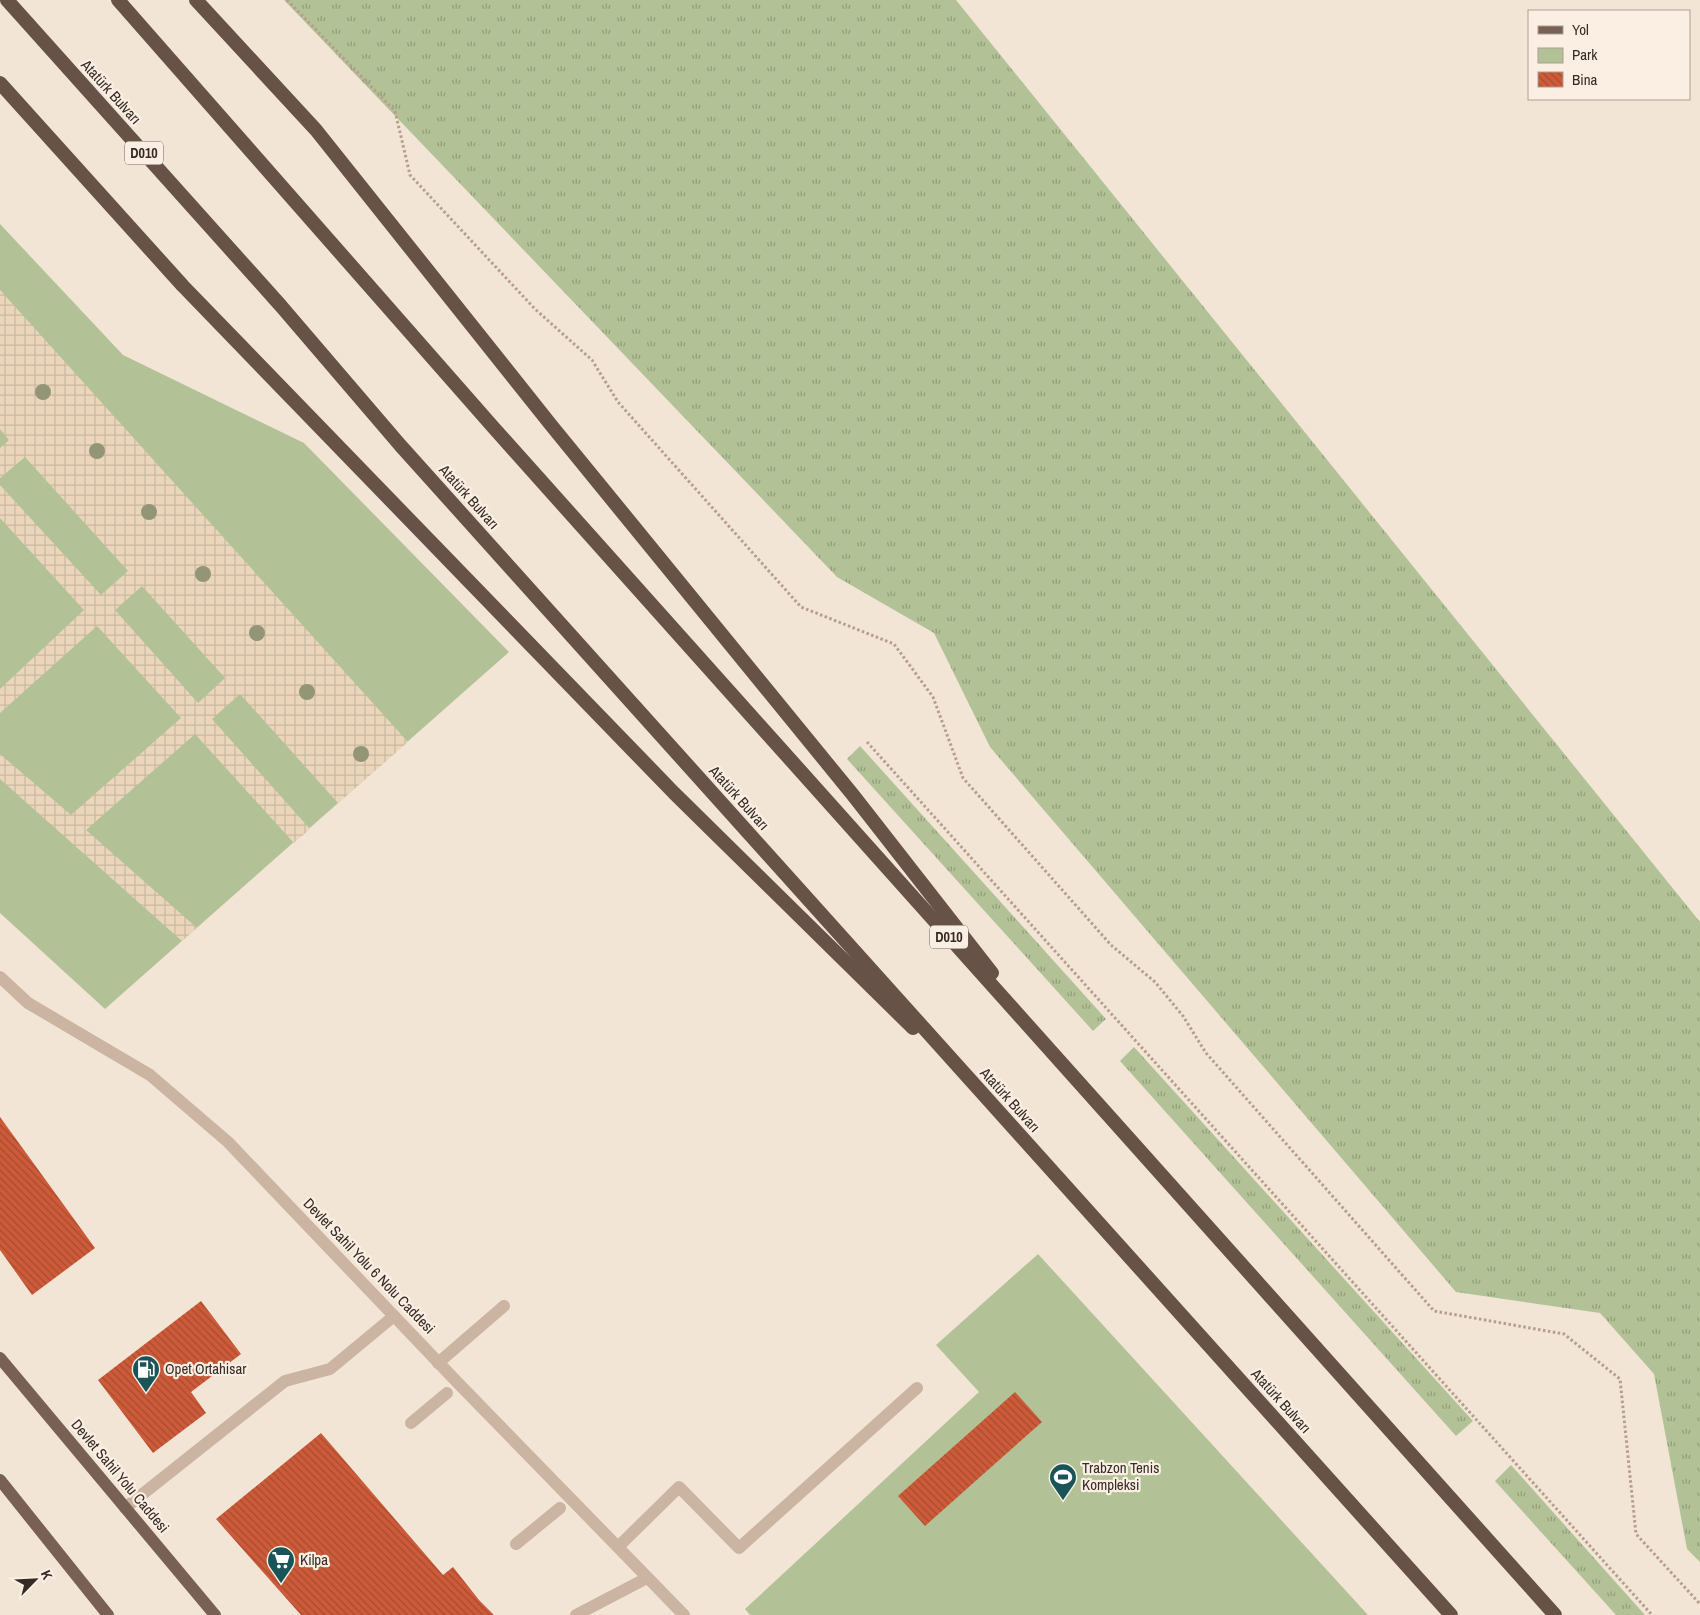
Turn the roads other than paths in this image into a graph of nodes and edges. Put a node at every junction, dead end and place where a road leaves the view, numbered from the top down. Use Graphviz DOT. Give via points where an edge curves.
graph roads {
  1 [pos="7,0"];
  2 [pos="118,0"];
  3 [pos="196,0"];
  4 [pos="0,83"];
  5 [pos="0,977"];
  6 [pos="1071,1074"];
  7 [pos="1013,1128"];
  8 [pos="504,1306"];
  9 [pos="394,1316"];
  10 [pos="0,1358"];
  11 [pos="438,1363"];
  12 [pos="917,1388"];
  13 [pos="447,1393"];
  14 [pos="411,1423"];
  15 [pos="0,1480"];
  16 [pos="125,1508"];
  17 [pos="560,1508"];
  18 [pos="516,1544"];
  19 [pos="618,1547"];
  20 [pos="647,1578"];
  21 [pos="108,1615"];
  22 [pos="215,1615"];
  23 [pos="576,1615"];
  24 [pos="684,1615"];
  25 [pos="1451,1615"];
  26 [pos="1555,1615"];
  1 -- 7 [label="highway, Atatürk Bulvarı / D010" via="281,306 400,445"];
  2 -- 6 [label="highway, D010" via="493,427"];
  3 -- 6 [label="highway" via="316,130 557,433 853,795"];
  4 -- 7 [label="highway" via="183,286 639,757"];
  5 -- 9 [label="lane, Devlet Sahil Yolu 6 Nolu Caddesi" via="28,1003 150,1075 228,1142"];
  6 -- 26 [label="highway, D010"];
  7 -- 25 [label="highway, Atatürk Bulvarı / D010"];
  8 -- 11 [label="lane"];
  9 -- 11 [label="lane, Devlet Sahil Yolu 6 Nolu Caddesi"];
  9 -- 16 [label="lane" via="330,1369 285,1381"];
  10 -- 16 [label="main road, Devlet Sahil Yolu Caddesi"];
  11 -- 19 [label="lane, Devlet Sahil Yolu 6 Nolu Caddesi"];
  12 -- 19 [label="lane" via="739,1548 679,1487"];
  13 -- 14 [label="lane"];
  15 -- 21 [label="main road"];
  16 -- 22 [label="main road, Devlet Sahil Yolu Caddesi"];
  17 -- 18 [label="lane"];
  19 -- 20 [label="lane, Devlet Sahil Yolu 6 Nolu Caddesi"];
  20 -- 23 [label="lane"];
  20 -- 24 [label="lane, Devlet Sahil Yolu 6 Nolu Caddesi"];
}
